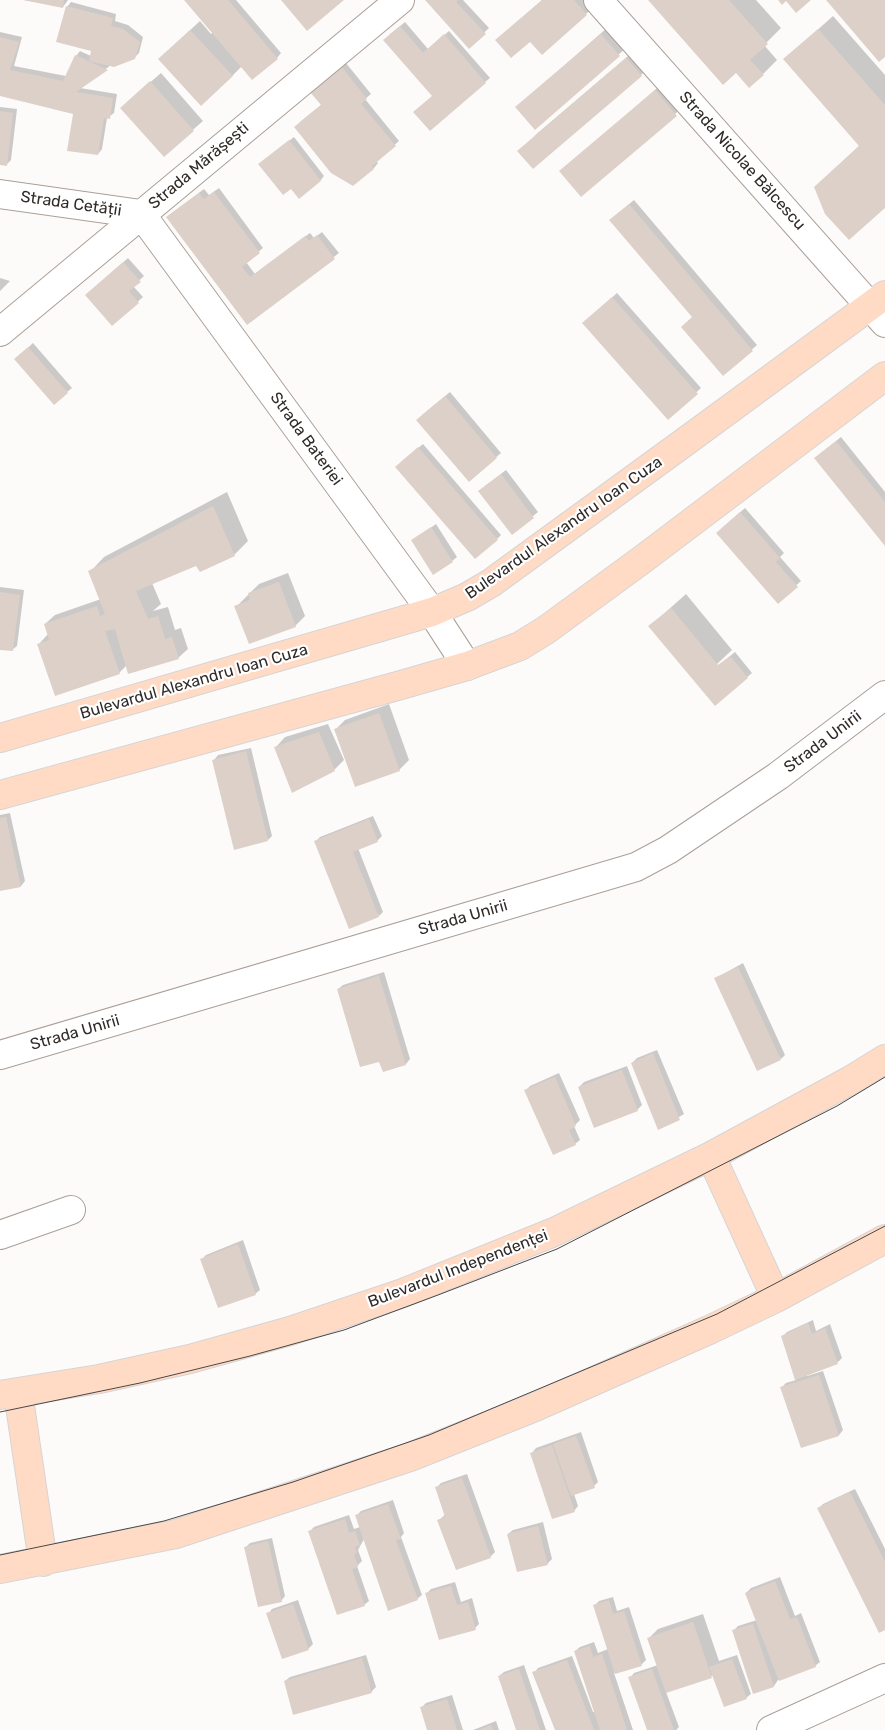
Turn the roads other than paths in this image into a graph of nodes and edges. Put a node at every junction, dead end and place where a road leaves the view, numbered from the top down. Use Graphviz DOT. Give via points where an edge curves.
graph roads {
  1 [pos="400,0"];
  2 [pos="598,0"];
  3 [pos="0,194"];
  4 [pos="141,214"];
  5 [pos="880,308"];
  6 [pos="0,332"];
  7 [pos="885,376"];
  8 [pos="432,612"];
  9 [pos="467,666"];
  10 [pos="885,695"];
  11 [pos="0,738"];
  12 [pos="0,795"];
  13 [pos="0,1055"];
  14 [pos="885,1058"];
  15 [pos="711,1156"];
  16 [pos="71,1210"];
  17 [pos="0,1235"];
  18 [pos="885,1239"];
  19 [pos="776,1298"];
  20 [pos="9,1394"];
  21 [pos="43,1562"];
  22 [pos="0,1569"];
  23 [pos="885,1678"];
  24 [pos="771,1730"];
  1 -- 4 [label="street, Strada Mărășești"];
  2 -- 5 [label="street, Strada Nicolae Bălcescu"];
  3 -- 4 [label="street, Strada Cetății"];
  4 -- 6 [label="street, Strada Mărășești"];
  4 -- 8 [label="street, Strada Bateriei"];
  5 -- 8 [label="main road, Bulevardul Alexandru Ioan Cuza" via="491,583"];
  7 -- 9 [label="main road" via="546,630 520,646"];
  8 -- 9 [label="street, Strada Bateriei"];
  8 -- 11 [label="main road, Bulevardul Alexandru Ioan Cuza"];
  9 -- 12 [label="main road"];
  10 -- 13 [label="street, Strada Unirii" via="778,776 668,850 636,867"];
  14 -- 15 [label="main road, Bulevardul Independenței" via="852,1080"];
  15 -- 19 [label="main road"];
  15 -- 20 [label="main road, Bulevardul Independenței" via="554,1232 403,1293 290,1331 190,1359"];
  16 -- 17 [label="street"];
  18 -- 19 [label="main road"];
  19 -- 21 [label="main road" via="535,1407 410,1457 176,1534"];
  20 -- 21 [label="main road"];
  21 -- 22 [label="main road"];
  23 -- 24 [label="street"];
}
